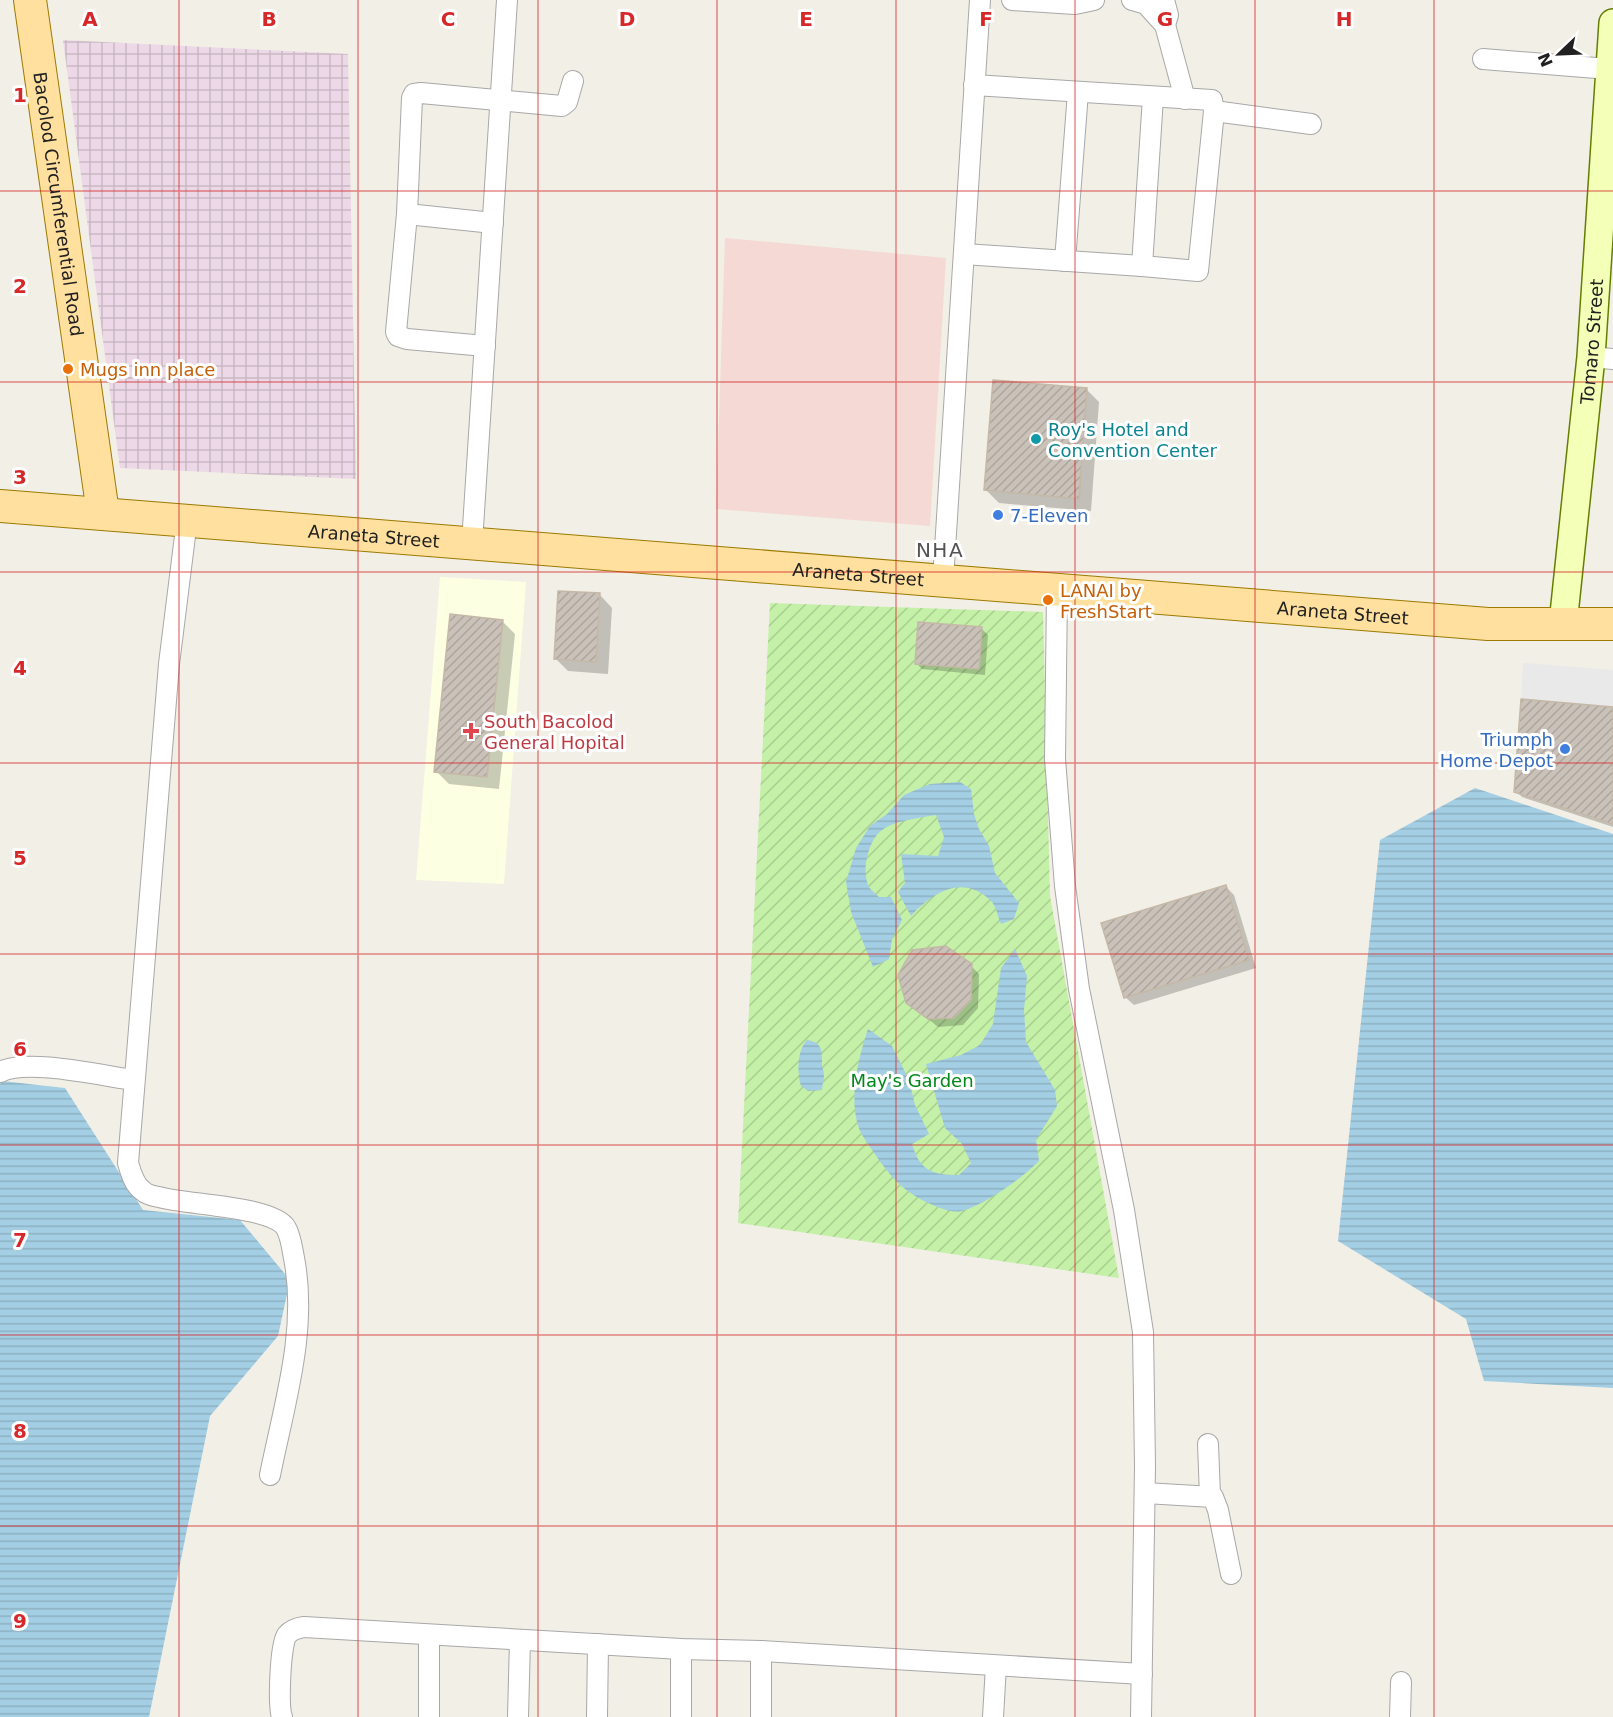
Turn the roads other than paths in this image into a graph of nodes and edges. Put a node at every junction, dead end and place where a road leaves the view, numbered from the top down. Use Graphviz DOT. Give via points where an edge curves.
graph roads {
  1 [pos="30,0"];
  2 [pos="507,0"];
  3 [pos="980,0"];
  4 [pos="1012,0"];
  5 [pos="1094,0"];
  6 [pos="1132,0"];
  7 [pos="1164,0"];
  8 [pos="1613,23"];
  9 [pos="1165,25"];
  10 [pos="1483,59"];
  11 [pos="573,81"];
  12 [pos="1610,83"];
  13 [pos="974,85"];
  14 [pos="1078,93"];
  15 [pos="1153,97"];
  16 [pos="1185,99"];
  17 [pos="500,100"];
  18 [pos="1214,111"];
  19 [pos="1311,124"];
  20 [pos="1607,198"];
  21 [pos="407,214"];
  22 [pos="493,224"];
  23 [pos="964,254"];
  24 [pos="1065,261"];
  25 [pos="1142,266"];
  26 [pos="485,346"];
  27 [pos="1602,358"];
  28 [pos="0,506"];
  29 [pos="103,513"];
  30 [pos="187,520"];
  31 [pos="472,543"];
  32 [pos="943,580"];
  33 [pos="1057,590"];
  34 [pos="1563,624"];
  35 [pos="1613,624"];
  36 [pos="0,1072"];
  37 [pos="134,1080"];
  38 [pos="1208,1444"];
  39 [pos="270,1475"];
  40 [pos="1145,1493"];
  41 [pos="1210,1496"];
  42 [pos="1231,1574"];
  43 [pos="429,1636"];
  44 [pos="520,1640"];
  45 [pos="598,1644"];
  46 [pos="681,1650"];
  47 [pos="761,1651"];
  48 [pos="996,1666"];
  49 [pos="1142,1674"];
  50 [pos="1401,1682"];
  51 [pos="282,1717"];
  52 [pos="429,1717"];
  53 [pos="518,1717"];
  54 [pos="597,1717"];
  55 [pos="681,1717"];
  56 [pos="761,1717"];
  57 [pos="993,1717"];
  58 [pos="1142,1717"];
  59 [pos="1400,1717"];
  1 -- 29 [label="main road, Bacolod Circumferential Road"];
  2 -- 17 [label="street"];
  3 -- 13 [label="street"];
  4 -- 5 [label="street" via="1075,4"];
  6 -- 9 [label="street" via="1146,4"];
  7 -- 9 [label="street" via="1168,15"];
  8 -- 12 [label="street, Tomaro Street"];
  9 -- 16 [label="street"];
  10 -- 12 [label="street"];
  11 -- 17 [label="street" via="562,106"];
  12 -- 20 [label="street, Tomaro Street"];
  13 -- 14 [label="street"];
  13 -- 23 [label="street"];
  14 -- 15 [label="street"];
  14 -- 24 [label="street"];
  15 -- 16 [label="street"];
  15 -- 25 [label="street"];
  16 -- 18 [label="street" via="1212,100"];
  17 -- 21 [label="street" via="414,94"];
  17 -- 22 [label="street"];
  18 -- 19 [label="street"];
  18 -- 25 [label="street" via="1198,272"];
  20 -- 27 [label="street, Tomaro Street"];
  21 -- 22 [label="street"];
  21 -- 26 [label="street" via="398,336"];
  22 -- 26 [label="street"];
  23 -- 24 [label="street"];
  23 -- 32 [label="street"];
  24 -- 25 [label="street"];
  26 -- 31 [label="street"];
  27 -- 34 [label="street, Tomaro Street"];
  28 -- 29 [label="main road, Araneta Street"];
  29 -- 30 [label="main road, Araneta Street"];
  30 -- 31 [label="main road, Araneta Street"];
  30 -- 37 [label="street" via="169,664"];
  31 -- 32 [label="main road, Araneta Street"];
  32 -- 33 [label="main road, Araneta Street"];
  33 -- 34 [label="main road, Araneta Street" via="1476,623"];
  33 -- 40 [label="street" via="1054,759 1065,886 1143,1332"];
  34 -- 35 [label="main road, Araneta Street"];
  36 -- 37 [label="street" via="18,1066 37,1067"];
  37 -- 39 [label="street" via="128,1163 138,1187 175,1202 255,1211 285,1226 291,1240 299,1302 296,1346"];
  38 -- 41 [label="street"];
  40 -- 41 [label="street"];
  40 -- 49 [label="street"];
  41 -- 42 [label="street" via="1218,1510"];
  43 -- 44 [label="street"];
  43 -- 51 [label="street" via="295,1629 284,1643 280,1674"];
  43 -- 52 [label="street"];
  44 -- 45 [label="street"];
  44 -- 53 [label="street"];
  45 -- 46 [label="street"];
  45 -- 54 [label="street"];
  46 -- 47 [label="street"];
  46 -- 55 [label="street"];
  47 -- 48 [label="street"];
  47 -- 56 [label="street"];
  48 -- 49 [label="street"];
  48 -- 57 [label="street"];
  49 -- 58 [label="street"];
  50 -- 59 [label="street"];
}
